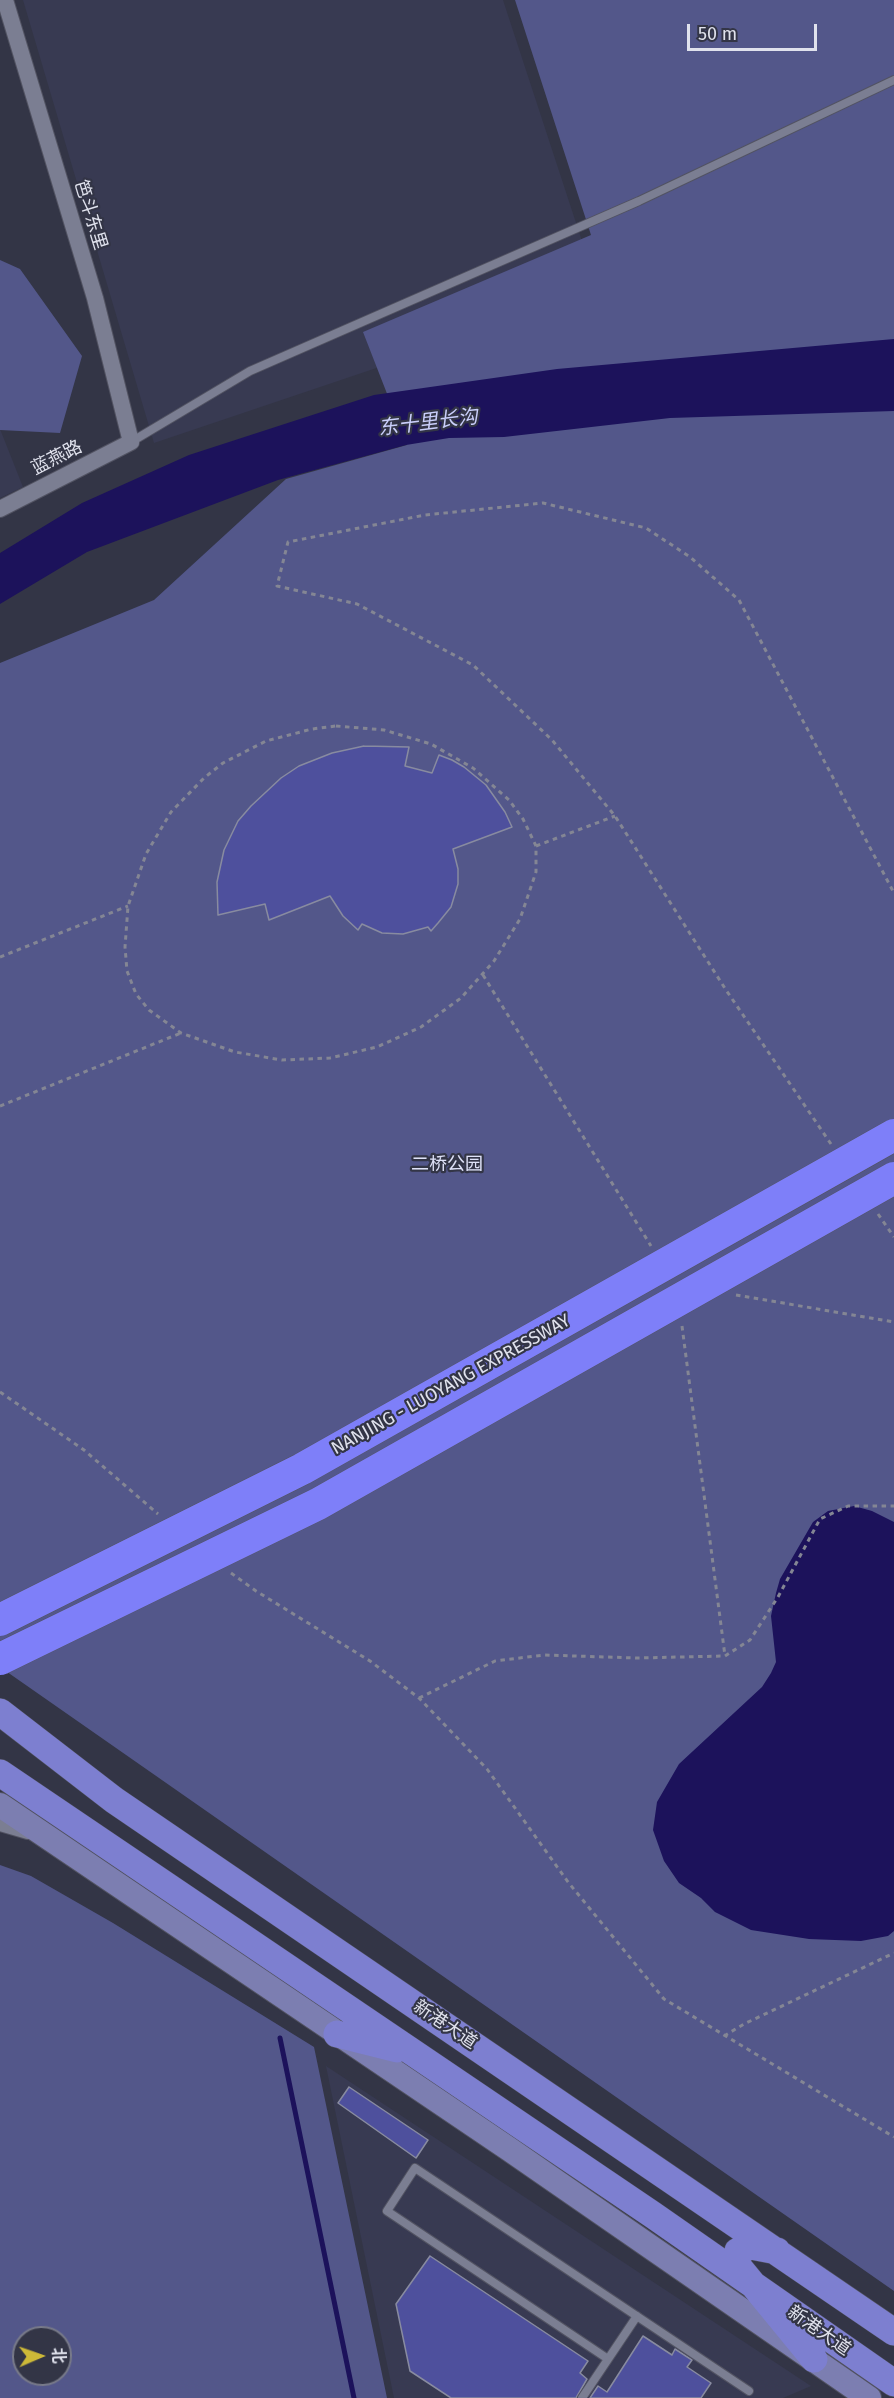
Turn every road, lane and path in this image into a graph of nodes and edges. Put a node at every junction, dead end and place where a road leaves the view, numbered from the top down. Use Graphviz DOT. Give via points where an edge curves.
graph roads {
  1 [pos="5,0"];
  2 [pos="894,80"];
  3 [pos="131,442"];
  4 [pos="0,509"];
  5 [pos="615,816"];
  6 [pos="536,846"];
  7 [pos="894,893"];
  8 [pos="128,906"];
  9 [pos="0,957"];
  10 [pos="182,1034"];
  11 [pos="0,1106"];
  12 [pos="894,1135"];
  13 [pos="833,1148"];
  14 [pos="894,1178"];
  15 [pos="874,1207"];
  16 [pos="894,1237"];
  17 [pos="733,1294"];
  18 [pos="894,1322"];
  19 [pos="0,1392"];
  20 [pos="894,1506"];
  21 [pos="160,1516"];
  22 [pos="229,1572"];
  23 [pos="0,1620"];
  24 [pos="0,1659"];
  25 [pos="419,1698"];
  26 [pos="0,1712"];
  27 [pos="0,1773"];
  28 [pos="0,1805"];
  29 [pos="0,1823"];
  30 [pos="50,1837"];
  31 [pos="894,1953"];
  32 [pos="337,2034"];
  33 [pos="724,2036"];
  34 [pos="414,2053"];
  35 [pos="584,2120"];
  36 [pos="894,2137"];
  37 [pos="556,2150"];
  38 [pos="778,2252"];
  39 [pos="756,2287"];
  40 [pos="637,2316"];
  41 [pos="894,2332"];
  42 [pos="608,2359"];
  43 [pos="814,2359"];
  44 [pos="894,2383"];
  45 [pos="749,2391"];
  46 [pos="582,2398"];
  47 [pos="869,2398"];
  1 -- 3 [label="street, 笆斗东里" via="95,298"];
  2 -- 3 [label="lane" via="639,201 250,371"];
  3 -- 4 [label="street, 蓝燕路"];
  5 -- 6 [label="path"];
  5 -- 7 [label="path" via="552,740 473,665 357,604 277,586 288,542 425,515 543,503 646,528 690,556 739,600"];
  5 -- 13 [label="path"];
  6 -- 8 [label="path" via="508,800 452,755 416,738 384,730 312,729 244,751 186,794 146,854"];
  6 -- 10 [label="path" via="536,872 529,896 508,941 461,998 421,1027 361,1052 306,1060 270,1059 235,1052"];
  8 -- 9 [label="path"];
  8 -- 10 [label="path" via="127,971 136,994 149,1010"];
  10 -- 11 [label="path"];
  12 -- 23 [label="highway, NANJING - LUOYANG EXPRESSWAY, bridge" via="302,1469"];
  14 -- 24 [label="highway, NANJING - LUOYANG EXPRESSWAY, bridge" via="318,1504"];
  15 -- 16 [label="path"];
  17 -- 18 [label="path"];
  19 -- 21 [label="path" via="84,1450"];
  20 -- 25 [label="path" via="848,1506 820,1519 750,1640 725,1656 544,1655 495,1661"];
  22 -- 25 [label="path" via="370,1661"];
  25 -- 33 [label="path" via="487,1769 568,1882 664,1999"];
  26 -- 35 [label="main road, 新港大道" via="114,1800"];
  27 -- 34 [label="main road, 新港大道"];
  28 -- 30 [label="street"];
  29 -- 30 [label="street"];
  30 -- 32 [label="street"];
  31 -- 33 [label="path"];
  32 -- 34 [label="main road"];
  32 -- 43 [label="street"];
  33 -- 36 [label="path"];
  34 -- 37 [label="main road, 新港大道"];
  35 -- 37 [label="main road" via="590,2137 588,2148"];
  35 -- 38 [label="main road, 新港大道"];
  37 -- 39 [label="main road, 新港大道"];
  38 -- 39 [label="main road" via="751,2246 738,2250 737,2265"];
  38 -- 41 [label="main road, 新港大道"];
  39 -- 43 [label="main road"];
  39 -- 44 [label="main road, 新港大道"];
  40 -- 42 [label="lane"];
  40 -- 42 [label="lane" via="415,2168 387,2211"];
  40 -- 45 [label="lane"];
  42 -- 46 [label="lane"];
  43 -- 47 [label="street"];
}
